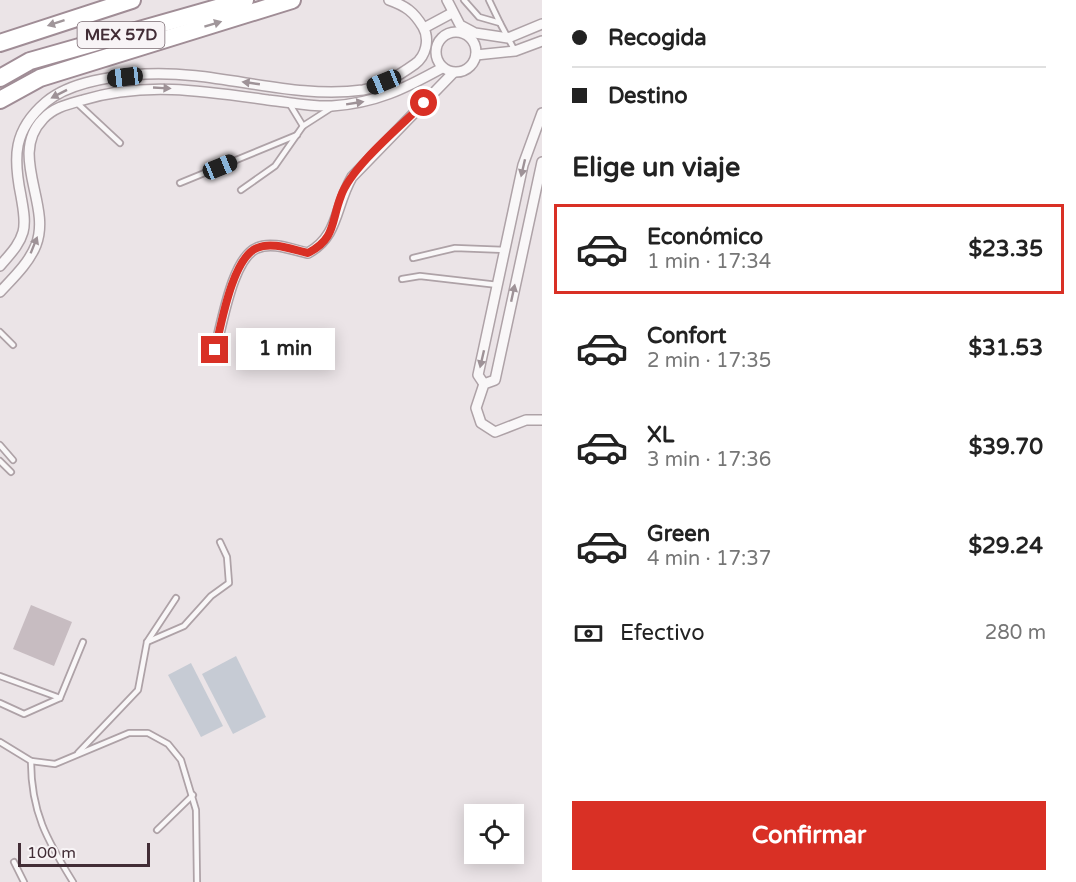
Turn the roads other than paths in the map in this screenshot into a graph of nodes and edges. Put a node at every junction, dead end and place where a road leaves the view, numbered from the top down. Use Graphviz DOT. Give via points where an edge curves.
graph roads {
  1 [pos="132,0"];
  2 [pos="245,0"];
  3 [pos="292,0"];
  4 [pos="389,0"];
  5 [pos="447,0"];
  6 [pos="464,0"];
  7 [pos="489,0"];
  8 [pos="452,13"];
  9 [pos="500,23"];
  10 [pos="542,24"];
  11 [pos="424,28"];
  12 [pos="460,29"];
  13 [pos="473,35"];
  14 [pos="443,36"];
  15 [pos="427,38"];
  16 [pos="508,38"];
  17 [pos="542,40"];
  18 [pos="0,43"];
  19 [pos="426,50"];
  20 [pos="515,51"];
  21 [pos="436,55"];
  22 [pos="476,56"];
  23 [pos="442,68"];
  24 [pos="453,73"];
  25 [pos="0,78"];
  26 [pos="104,79"];
  27 [pos="273,86"];
  28 [pos="109,92"];
  29 [pos="268,99"];
  30 [pos="0,100"];
  31 [pos="76,102"];
  32 [pos="289,103"];
  33 [pos="335,105"];
  34 [pos="542,113"];
  35 [pos="303,126"];
  36 [pos="297,135"];
  37 [pos="120,143"];
  38 [pos="542,162"];
  39 [pos="180,183"];
  40 [pos="241,190"];
  41 [pos="513,219"];
  42 [pos="528,222"];
  43 [pos="506,250"];
  44 [pos="413,258"];
  45 [pos="0,266"];
  46 [pos="402,279"];
  47 [pos="498,285"];
  48 [pos="0,292"];
  49 [pos="0,332"];
  50 [pos="13,345"];
  51 [pos="215,350"];
  52 [pos="484,384"];
  53 [pos="542,420"];
  54 [pos="0,446"];
  55 [pos="13,460"];
  56 [pos="0,461"];
  57 [pos="10,472"];
  58 [pos="220,542"];
  59 [pos="176,598"];
  60 [pos="83,642"];
  61 [pos="147,642"];
  62 [pos="0,676"];
  63 [pos="60,698"];
  64 [pos="0,703"];
  65 [pos="0,741"];
  66 [pos="76,755"];
  67 [pos="31,761"];
  68 [pos="193,795"];
  69 [pos="157,830"];
  70 [pos="14,862"];
  71 [pos="24,882"];
  72 [pos="73,882"];
  73 [pos="197,882"];
  1 -- 18 [label="highway, MEX 57D, one-way"];
  2 -- 25 [label="highway, MEX 57D" via="30,61"];
  30 -- 3 [label="highway, one-way" via="40,78"];
  4 -- 11 [label="street" via="409,8"];
  5 -- 8 [label="street"];
  6 -- 9 [label="lane" via="479,17"];
  7 -- 9 [label="lane"];
  8 -- 11 [label="street"];
  8 -- 12 [label="street"];
  9 -- 16 [label="lane"];
  10 -- 16 [label="street"];
  11 -- 15 [label="street"];
  12 -- 13 [label="street"];
  12 -- 14 [label="street"];
  13 -- 16 [label="street"];
  13 -- 22 [label="street"];
  14 -- 15 [label="street"];
  14 -- 21 [label="street"];
  15 -- 19 [label="street"];
  16 -- 20 [label="lane"];
  17 -- 20 [label="street"];
  19 -- 21 [label="street"];
  19 -- 27 [label="street" via="420,60 402,73 365,89 317,91"];
  20 -- 22 [label="street"];
  21 -- 23 [label="street"];
  22 -- 24 [label="street" via="466,70"];
  23 -- 24 [label="street"];
  33 -- 23 [label="street, one-way" via="385,97"];
  24 -- 51 [label="street" via="352,177 341,195 334,226 322,246 308,253 277,246 258,247 248,255 237,272"];
  27 -- 26 [label="street, one-way" via="195,75 145,74"];
  26 -- 28 [label="street"];
  26 -- 45 [label="street, one-way" via="56,95 24,129 15,152 23,231"];
  27 -- 29 [label="street"];
  28 -- 29 [label="street, one-way" via="156,87"];
  28 -- 31 [label="street"];
  29 -- 32 [label="street"];
  31 -- 37 [label="lane"];
  48 -- 31 [label="street, one-way" via="36,246 41,223 30,176 32,135 51,111"];
  32 -- 33 [label="street"];
  32 -- 35 [label="lane"];
  33 -- 35 [label="lane"];
  34 -- 41 [label="street, one-way" via="523,165"];
  35 -- 36 [label="lane"];
  36 -- 39 [label="lane"];
  36 -- 40 [label="lane" via="275,166"];
  38 -- 42 [label="street"];
  41 -- 42 [label="street"];
  41 -- 43 [label="street"];
  52 -- 42 [label="street, one-way" via="495,380"];
  43 -- 44 [label="lane" via="455,248"];
  43 -- 47 [label="street"];
  46 -- 47 [label="lane" via="420,276"];
  47 -- 52 [label="street, one-way" via="478,375"];
  49 -- 50 [label="lane"];
  52 -- 53 [label="street" via="476,408 481,423 495,432 526,420"];
  54 -- 55 [label="lane"];
  56 -- 57 [label="lane"];
  58 -- 61 [label="lane" via="227,557 229,583 211,596 184,626"];
  59 -- 61 [label="lane"];
  60 -- 63 [label="lane"];
  61 -- 66 [label="lane" via="138,690"];
  62 -- 63 [label="lane"];
  63 -- 64 [label="lane" via="24,714"];
  65 -- 67 [label="lane"];
  66 -- 67 [label="lane" via="55,764"];
  66 -- 68 [label="lane" via="129,733 148,733 168,744 181,760"];
  67 -- 72 [label="lane" via="35,809 45,837"];
  68 -- 69 [label="lane"];
  68 -- 73 [label="lane"];
  70 -- 71 [label="lane"];
}
